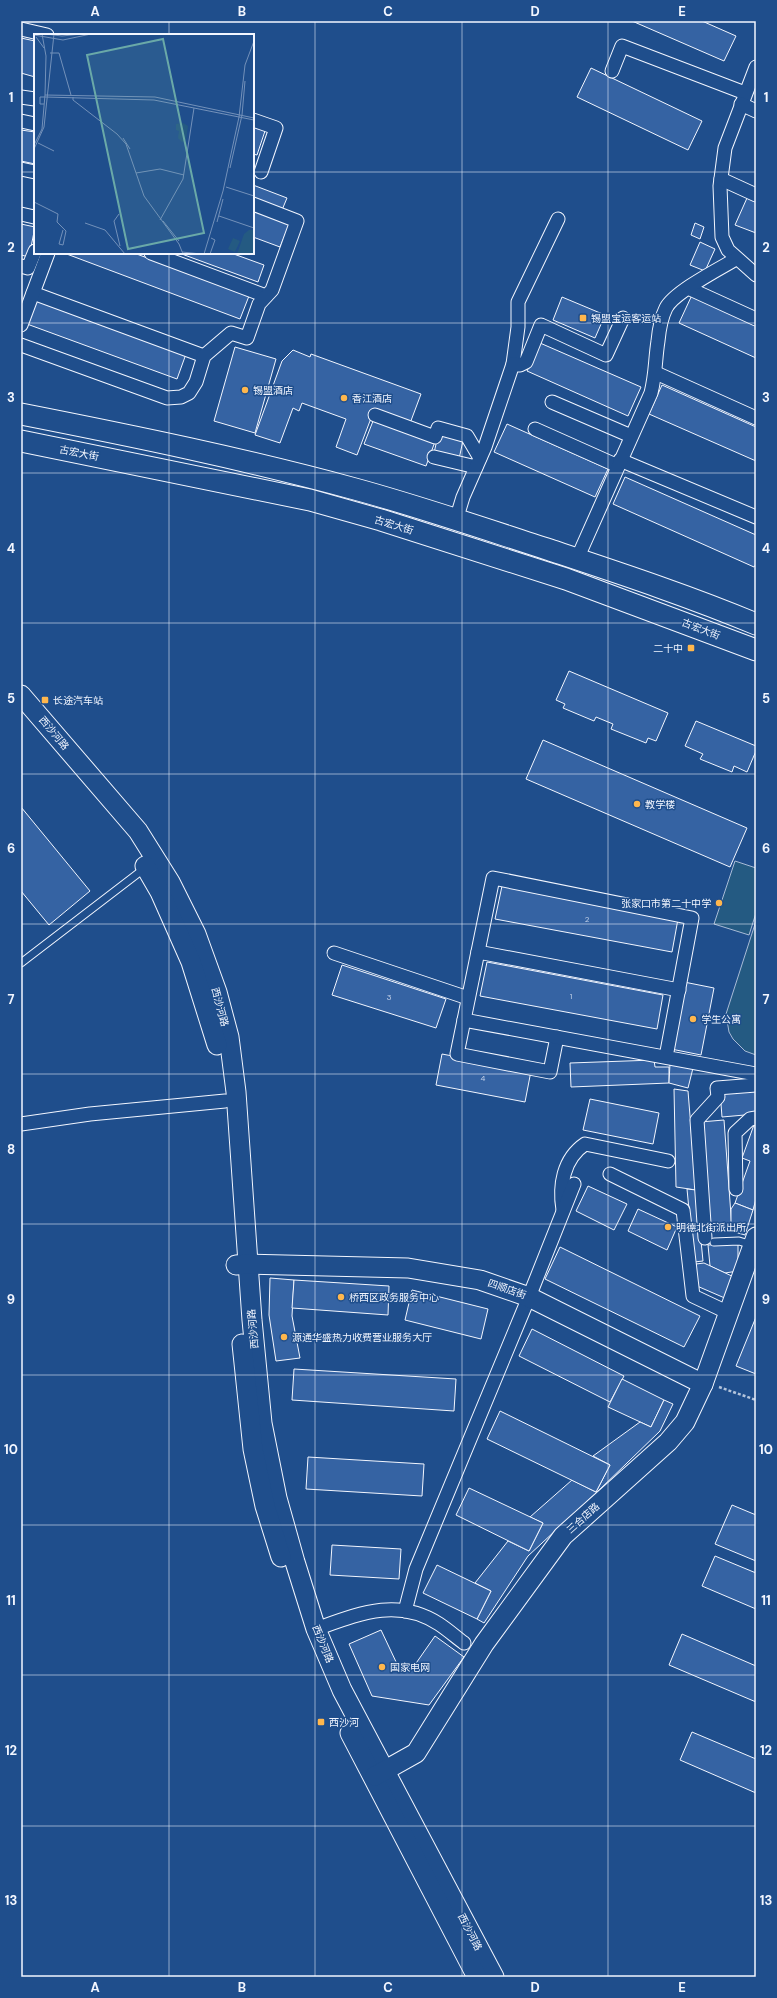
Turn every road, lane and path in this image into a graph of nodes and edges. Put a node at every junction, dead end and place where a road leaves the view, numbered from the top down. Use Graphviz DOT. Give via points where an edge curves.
graph roads {
  1 [pos="21,29"];
  2 [pos="43,34"];
  3 [pos="756,67"];
  4 [pos="612,71"];
  5 [pos="21,96"];
  6 [pos="743,98"];
  7 [pos="34,100"];
  8 [pos="756,111"];
  9 [pos="254,120"];
  10 [pos="21,121"];
  11 [pos="34,124"];
  12 [pos="21,170"];
  13 [pos="34,172"];
  14 [pos="261,172"];
  15 [pos="721,179"];
  16 [pos="756,195"];
  17 [pos="254,204"];
  18 [pos="21,214"];
  19 [pos="34,217"];
  20 [pos="558,219"];
  21 [pos="34,253"];
  22 [pos="48,254"];
  23 [pos="154,254"];
  24 [pos="736,259"];
  25 [pos="21,266"];
  26 [pos="756,276"];
  27 [pos="688,288"];
  28 [pos="33,292"];
  29 [pos="266,296"];
  30 [pos="623,318"];
  31 [pos="756,319"];
  32 [pos="21,325"];
  33 [pos="21,345"];
  34 [pos="204,356"];
  35 [pos="513,364"];
  36 [pos="656,373"];
  37 [pos="552,402"];
  38 [pos="21,414"];
  39 [pos="375,414"];
  40 [pos="756,418"];
  41 [pos="535,429"];
  42 [pos="631,436"];
  43 [pos="21,441"];
  44 [pos="434,456"];
  45 [pos="478,463"];
  46 [pos="619,463"];
  47 [pos="756,516"];
  48 [pos="456,520"];
  49 [pos="577,559"];
  50 [pos="756,624"];
  51 [pos="756,650"];
  52 [pos="21,695"];
  53 [pos="21,713"];
  54 [pos="150,864"];
  55 [pos="478,952"];
  56 [pos="334,953"];
  57 [pos="21,963"];
  58 [pos="679,990"];
  59 [pos="468,998"];
  60 [pos="464,1020"];
  61 [pos="557,1037"];
  62 [pos="666,1057"];
  63 [pos="736,1070"];
  64 [pos="756,1074"];
  65 [pos="756,1085"];
  66 [pos="733,1087"];
  67 [pos="224,1101"];
  68 [pos="756,1118"];
  69 [pos="21,1124"];
  70 [pos="668,1161"];
  71 [pos="610,1174"];
  72 [pos="574,1184"];
  73 [pos="736,1189"];
  74 [pos="563,1211"];
  75 [pos="710,1240"];
  76 [pos="755,1241"];
  77 [pos="242,1264"];
  78 [pos="530,1297"];
  79 [pos="729,1313"];
  80 [pos="703,1384"];
  81 [pos="756,1400"];
  82 [pos="405,1611"];
  83 [pos="316,1629"];
  84 [pos="464,1643"];
  85 [pos="379,1774"];
  86 [pos="477,1977"];
  87 [pos="494,1977"];
  1 -- 2 [label="street"];
  3 -- 6 [label="street"];
  4 -- 6 [label="street" via="622,46"];
  5 -- 7 [label="street"];
  6 -- 8 [label="street"];
  6 -- 15 [label="street" via="725,148"];
  9 -- 14 [label="street" via="276,128"];
  10 -- 11 [label="street"];
  12 -- 13 [label="street"];
  15 -- 16 [label="street"];
  15 -- 24 [label="street" via="722,237"];
  17 -- 29 [label="street" via="297,221 272,290"];
  18 -- 19 [label="street"];
  20 -- 35 [label="street" via="518,302 518,327"];
  21 -- 25 [label="street" via="28,268"];
  22 -- 28 [label="street"];
  23 -- 29 [label="street"];
  24 -- 26 [label="street"];
  24 -- 27 [label="street"];
  27 -- 31 [label="street"];
  27 -- 36 [label="street" via="676,296 667,307 661,322"];
  28 -- 32 [label="street"];
  28 -- 34 [label="street"];
  29 -- 34 [label="street" via="259,304 247,338 231,333"];
  30 -- 35 [label="street" via="606,355 541,326 526,362 520,365"];
  33 -- 34 [label="street" via="167,398 189,393 196,382"];
  35 -- 45 [label="street"];
  36 -- 40 [label="street"];
  36 -- 42 [label="street"];
  37 -- 42 [label="street"];
  38 -- 48 [label="main road" via="285,471"];
  39 -- 45 [label="street" via="435,437 438,428 467,436"];
  41 -- 46 [label="street"];
  42 -- 46 [label="street"];
  43 -- 51 [label="main road, 古宏大街" via="310,500 374,518 566,579"];
  44 -- 45 [label="street"];
  45 -- 48 [label="street"];
  46 -- 47 [label="street"];
  46 -- 49 [label="street"];
  48 -- 49 [label="main road"];
  49 -- 50 [label="main road"];
  52 -- 54 [label="street, 西沙河路" via="138,832"];
  53 -- 54 [label="street, 西沙河路"];
  54 -- 57 [label="lane"];
  54 -- 67 [label="street, 西沙河路" via="191,962 215,1035"];
  54 -- 77 [label="street, 西沙河路" via="170,882 196,934 217,992 229,1038 236,1092"];
  55 -- 58 [label="street"];
  55 -- 58 [label="street" via="493,878 692,918"];
  55 -- 59 [label="street"];
  56 -- 59 [label="street"];
  58 -- 62 [label="street"];
  59 -- 60 [label="street"];
  60 -- 61 [label="street"];
  60 -- 61 [label="street" via="457,1054 550,1072"];
  61 -- 62 [label="street"];
  62 -- 63 [label="street"];
  63 -- 64 [label="street"];
  63 -- 66 [label="street"];
  65 -- 66 [label="street"];
  66 -- 75 [label="street" via="717,1088 718,1097 697,1120"];
  67 -- 69 [label="street" via="90,1114"];
  67 -- 77 [label="street, 西沙河路"];
  68 -- 73 [label="street" via="750,1119 735,1133"];
  70 -- 74 [label="street" via="586,1144 574,1154 565,1171 560,1194"];
  71 -- 79 [label="street" via="683,1210 693,1296"];
  72 -- 74 [label="street"];
  74 -- 78 [label="street"];
  75 -- 76 [label="lane"];
  76 -- 79 [label="street, 三合店路"];
  77 -- 78 [label="street, 四顺店街" via="408,1268 480,1280"];
  77 -- 83 [label="street, 西沙河路" via="262,1422 277,1498"];
  77 -- 85 [label="street, 西沙河路" via="244,1373 253,1449 265,1506 300,1619 334,1703"];
  78 -- 80 [label="street, 四顺店街"];
  78 -- 82 [label="street" via="416,1569"];
  79 -- 80 [label="street, 三合店路"];
  80 -- 81 [label="path"];
  80 -- 85 [label="street, 三合店路" via="686,1422 668,1442 563,1536 484,1644 416,1753"];
  82 -- 83 [label="street" via="374,1610"];
  82 -- 84 [label="street" via="439,1624"];
  83 -- 85 [label="street, 西沙河路"];
  85 -- 86 [label="street, 西沙河路"];
  85 -- 87 [label="street, 西沙河路"];
}
